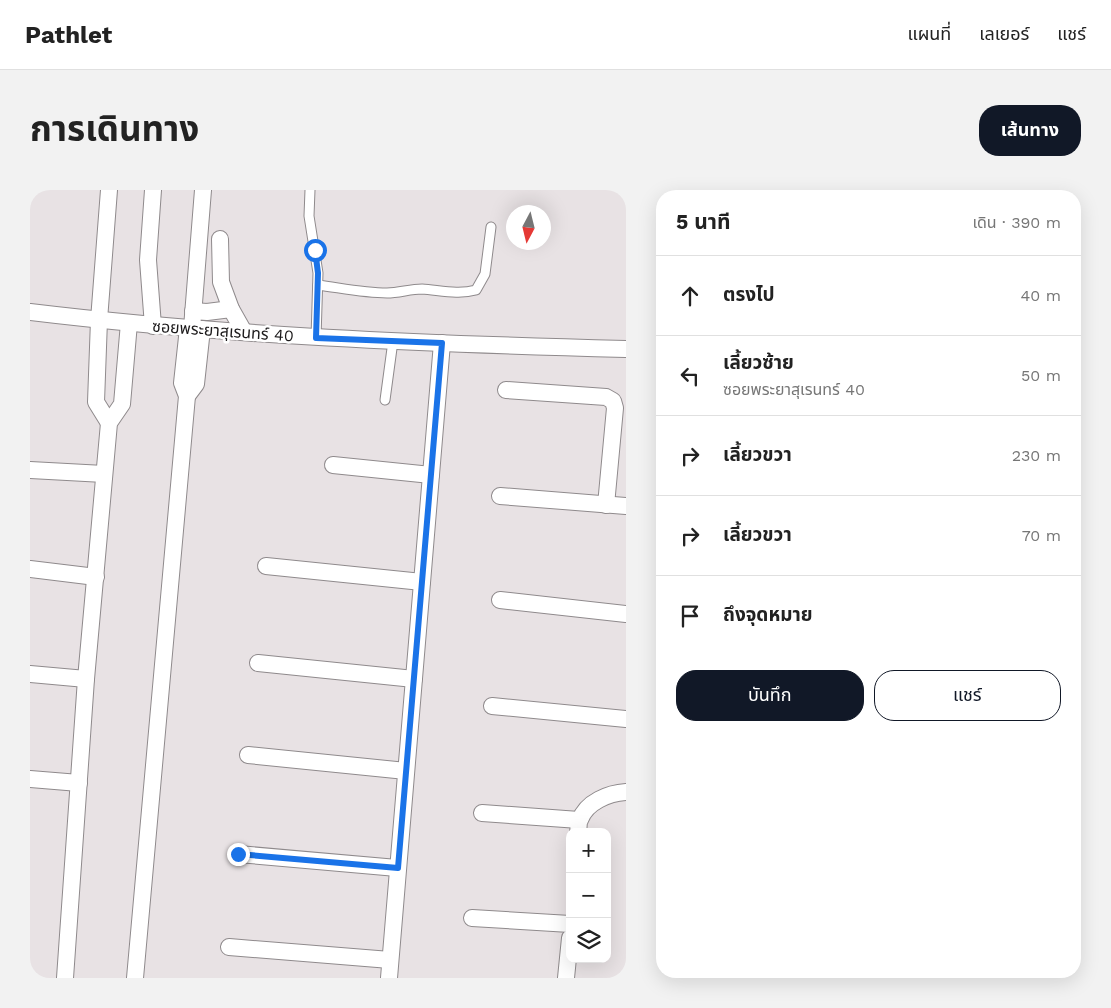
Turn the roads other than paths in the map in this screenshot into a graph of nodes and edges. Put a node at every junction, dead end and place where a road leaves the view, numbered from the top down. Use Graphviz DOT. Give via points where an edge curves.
graph roads {
  1 [pos="109,190"];
  2 [pos="153,190"];
  3 [pos="204,190"];
  4 [pos="310,190"];
  5 [pos="491,227"];
  6 [pos="220,239"];
  7 [pos="318,285"];
  8 [pos="231,309"];
  9 [pos="193,311"];
  10 [pos="30,312"];
  11 [pos="99,320"];
  12 [pos="129,323"];
  13 [pos="153,326"];
  14 [pos="194,329"];
  15 [pos="244,332"];
  16 [pos="316,338"];
  17 [pos="393,341"];
  18 [pos="442,343"];
  19 [pos="626,349"];
  20 [pos="506,390"];
  21 [pos="385,400"];
  22 [pos="109,423"];
  23 [pos="333,465"];
  24 [pos="30,470"];
  25 [pos="104,474"];
  26 [pos="431,475"];
  27 [pos="500,496"];
  28 [pos="606,505"];
  29 [pos="626,506"];
  30 [pos="266,566"];
  31 [pos="30,569"];
  32 [pos="96,577"];
  33 [pos="422,582"];
  34 [pos="500,600"];
  35 [pos="626,614"];
  36 [pos="258,663"];
  37 [pos="30,674"];
  38 [pos="86,679"];
  39 [pos="414,679"];
  40 [pos="492,706"];
  41 [pos="626,719"];
  42 [pos="248,755"];
  43 [pos="406,771"];
  44 [pos="30,779"];
  45 [pos="79,783"];
  46 [pos="626,792"];
  47 [pos="482,813"];
  48 [pos="579,826"];
  49 [pos="238,854"];
  50 [pos="398,868"];
  51 [pos="472,918"];
  52 [pos="566,924"];
  53 [pos="229,947"];
  54 [pos="390,960"];
  55 [pos="568,963"];
  56 [pos="64,978"];
  57 [pos="135,978"];
  58 [pos="389,978"];
  59 [pos="566,978"];
  1 -- 11 [label="street"];
  2 -- 13 [label="street" via="148,260"];
  3 -- 9 [label="street"];
  4 -- 7 [label="lane" via="308,216"];
  5 -- 7 [label="lane" via="485,274 476,290 411,289 375,293"];
  6 -- 8 [label="street" via="221,282"];
  7 -- 16 [label="lane"];
  8 -- 9 [label="street"];
  8 -- 15 [label="street"];
  9 -- 14 [label="street"];
  10 -- 11 [label="street, ซอยพระยาสุเรนทร์ 40"];
  11 -- 12 [label="street, ซอยพระยาสุเรนทร์ 40"];
  11 -- 22 [label="street" via="96,402"];
  12 -- 13 [label="street, ซอยพระยาสุเรนทร์ 40"];
  12 -- 22 [label="street" via="122,404"];
  13 -- 14 [label="street, ซอยพระยาสุเรนทร์ 40"];
  14 -- 15 [label="street, ซอยพระยาสุเรนทร์ 40"];
  14 -- 57 [label="street" via="182,383 187,396"];
  15 -- 16 [label="street, ซอยพระยาสุเรนทร์ 40"];
  16 -- 17 [label="street, ซอยพระยาสุเรนทร์ 40"];
  17 -- 18 [label="street, ซอยพระยาสุเรนทร์ 40"];
  17 -- 21 [label="lane"];
  18 -- 19 [label="street, ซอยพระยาสุเรนทร์ 40"];
  18 -- 26 [label="street"];
  20 -- 28 [label="street" via="606,397 613,401"];
  22 -- 25 [label="street"];
  23 -- 26 [label="street"];
  24 -- 25 [label="street"];
  25 -- 32 [label="street"];
  26 -- 33 [label="street"];
  27 -- 28 [label="street"];
  28 -- 29 [label="street"];
  30 -- 33 [label="street"];
  31 -- 32 [label="street"];
  32 -- 38 [label="street"];
  33 -- 39 [label="street"];
  34 -- 35 [label="street"];
  36 -- 39 [label="street"];
  37 -- 38 [label="street"];
  38 -- 45 [label="street"];
  39 -- 43 [label="street"];
  40 -- 41 [label="street"];
  42 -- 43 [label="street"];
  43 -- 50 [label="street"];
  44 -- 45 [label="street"];
  45 -- 56 [label="street"];
  46 -- 48 [label="street" via="600,798 587,808"];
  47 -- 48 [label="street"];
  49 -- 50 [label="street"];
  50 -- 54 [label="street"];
  51 -- 52 [label="street"];
  53 -- 54 [label="street"];
  54 -- 58 [label="street"];
  55 -- 59 [label="street"];
}
